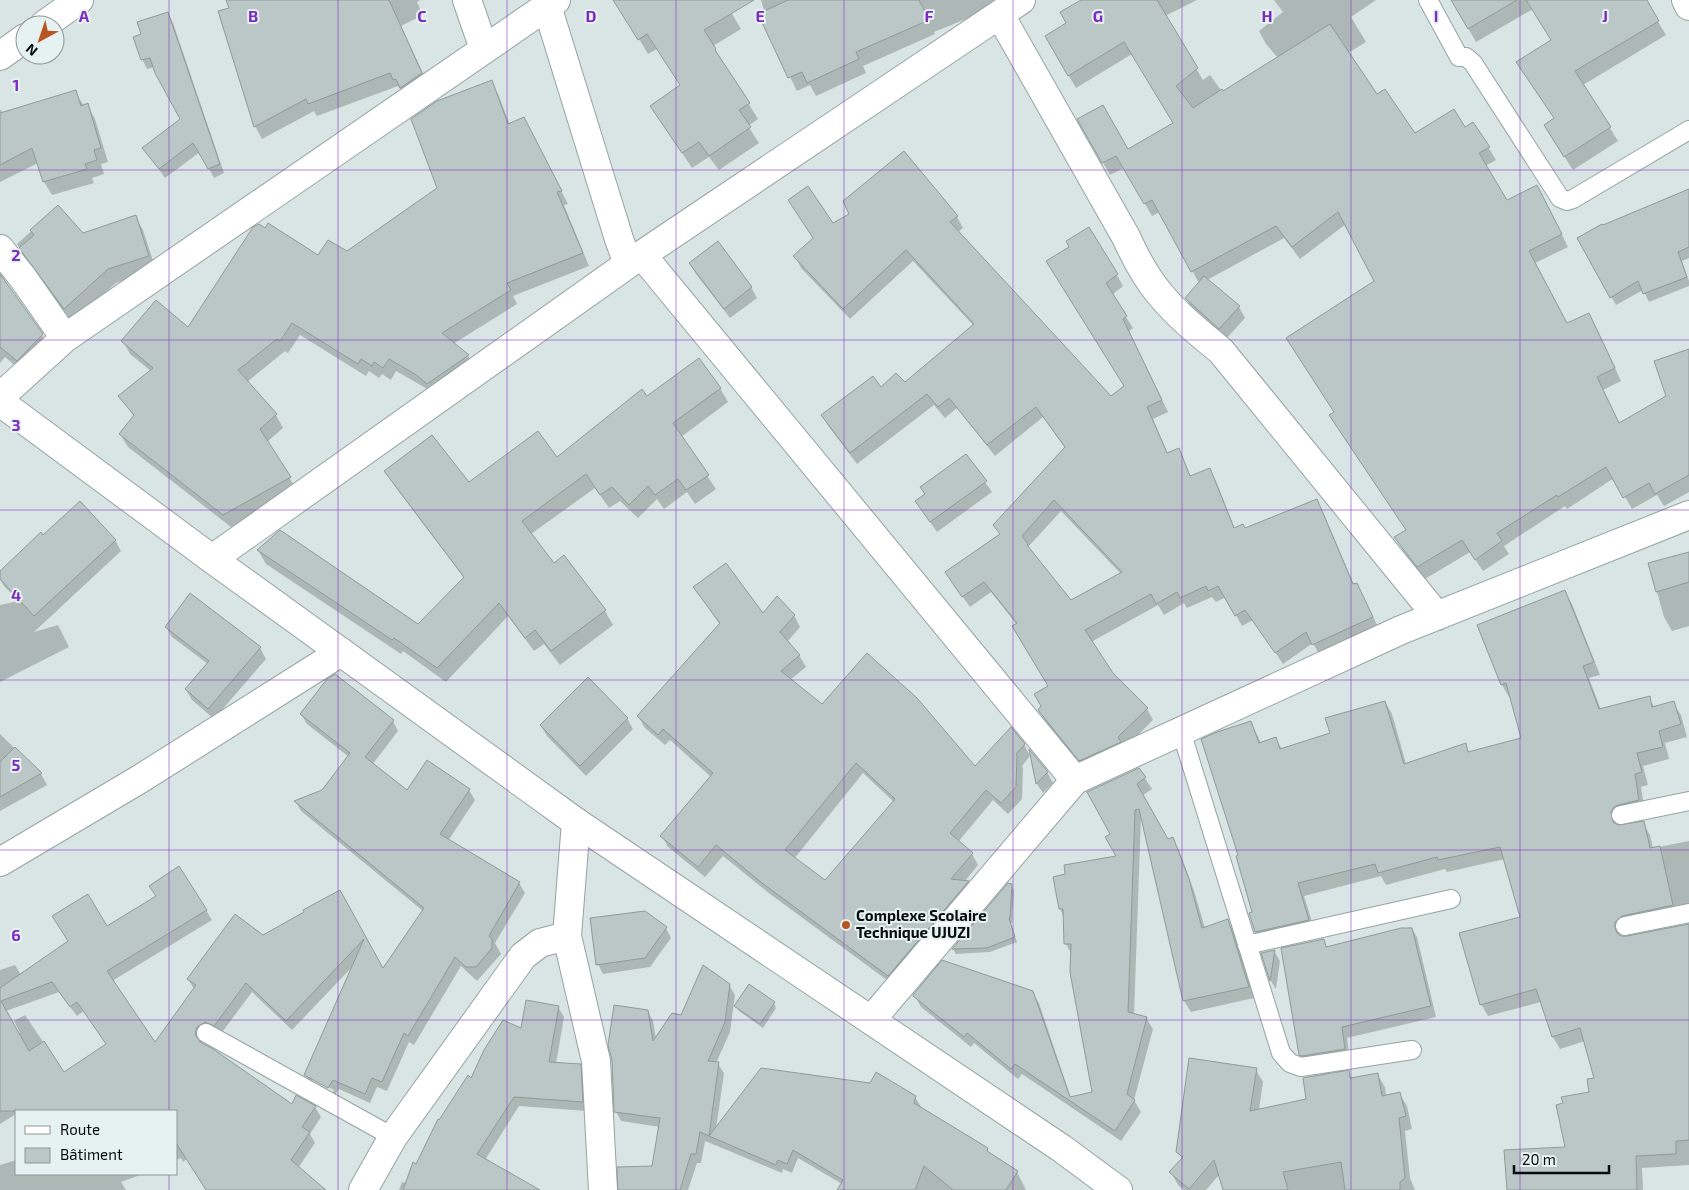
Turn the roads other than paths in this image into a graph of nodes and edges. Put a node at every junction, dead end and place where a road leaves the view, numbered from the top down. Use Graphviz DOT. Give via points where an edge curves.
graph roads {
  1 [pos="79,0"];
  2 [pos="467,0"];
  3 [pos="1428,0"];
  4 [pos="1686,0"];
  5 [pos="552,3"];
  6 [pos="1689,6"];
  7 [pos="1011,8"];
  8 [pos="58,15"];
  9 [pos="15,45"];
  10 [pos="484,49"];
  11 [pos="0,56"];
  12 [pos="1689,130"];
  13 [pos="0,249"];
  14 [pos="635,259"];
  15 [pos="65,338"];
  16 [pos="0,397"];
  17 [pos="0,402"];
  18 [pos="1689,515"];
  19 [pos="212,559"];
  20 [pos="1437,616"];
  21 [pos="341,652"];
  22 [pos="1180,731"];
  23 [pos="1075,780"];
  24 [pos="1689,802"];
  25 [pos="1621,815"];
  26 [pos="576,822"];
  27 [pos="0,862"];
  28 [pos="1451,899"];
  29 [pos="1689,913"];
  30 [pos="1625,926"];
  31 [pos="567,936"];
  32 [pos="1247,945"];
  33 [pos="871,1020"];
  34 [pos="206,1033"];
  35 [pos="1412,1050"];
  36 [pos="393,1137"];
  37 [pos="363,1190"];
  38 [pos="603,1190"];
  39 [pos="1118,1190"];
  1 -- 8 [label="street"];
  2 -- 10 [label="street"];
  3 -- 12 [label="lane" via="1459,57 1466,57 1473,64 1560,198 1574,199"];
  4 -- 6 [label="street"];
  5 -- 10 [label="street"];
  5 -- 14 [label="street" via="619,239"];
  7 -- 14 [label="street"];
  7 -- 20 [label="street" via="1139,264 1158,293 1221,351"];
  9 -- 11 [label="street"];
  10 -- 15 [label="street"];
  13 -- 15 [label="street"];
  14 -- 19 [label="street"];
  14 -- 23 [label="street"];
  15 -- 16 [label="street"];
  17 -- 19 [label="street"];
  18 -- 20 [label="street"];
  19 -- 21 [label="street"];
  20 -- 22 [label="street"];
  21 -- 26 [label="street"];
  21 -- 27 [label="street" via="140,779"];
  22 -- 23 [label="street"];
  22 -- 32 [label="lane"];
  23 -- 33 [label="street"];
  24 -- 25 [label="lane"];
  26 -- 31 [label="street"];
  26 -- 33 [label="street"];
  28 -- 32 [label="lane"];
  29 -- 30 [label="lane"];
  31 -- 36 [label="street" via="540,942 523,956"];
  31 -- 38 [label="street" via="596,1061"];
  32 -- 35 [label="lane" via="1281,1053 1290,1063 1301,1066"];
  33 -- 39 [label="street"];
  34 -- 36 [label="lane"];
  36 -- 37 [label="street"];
}
